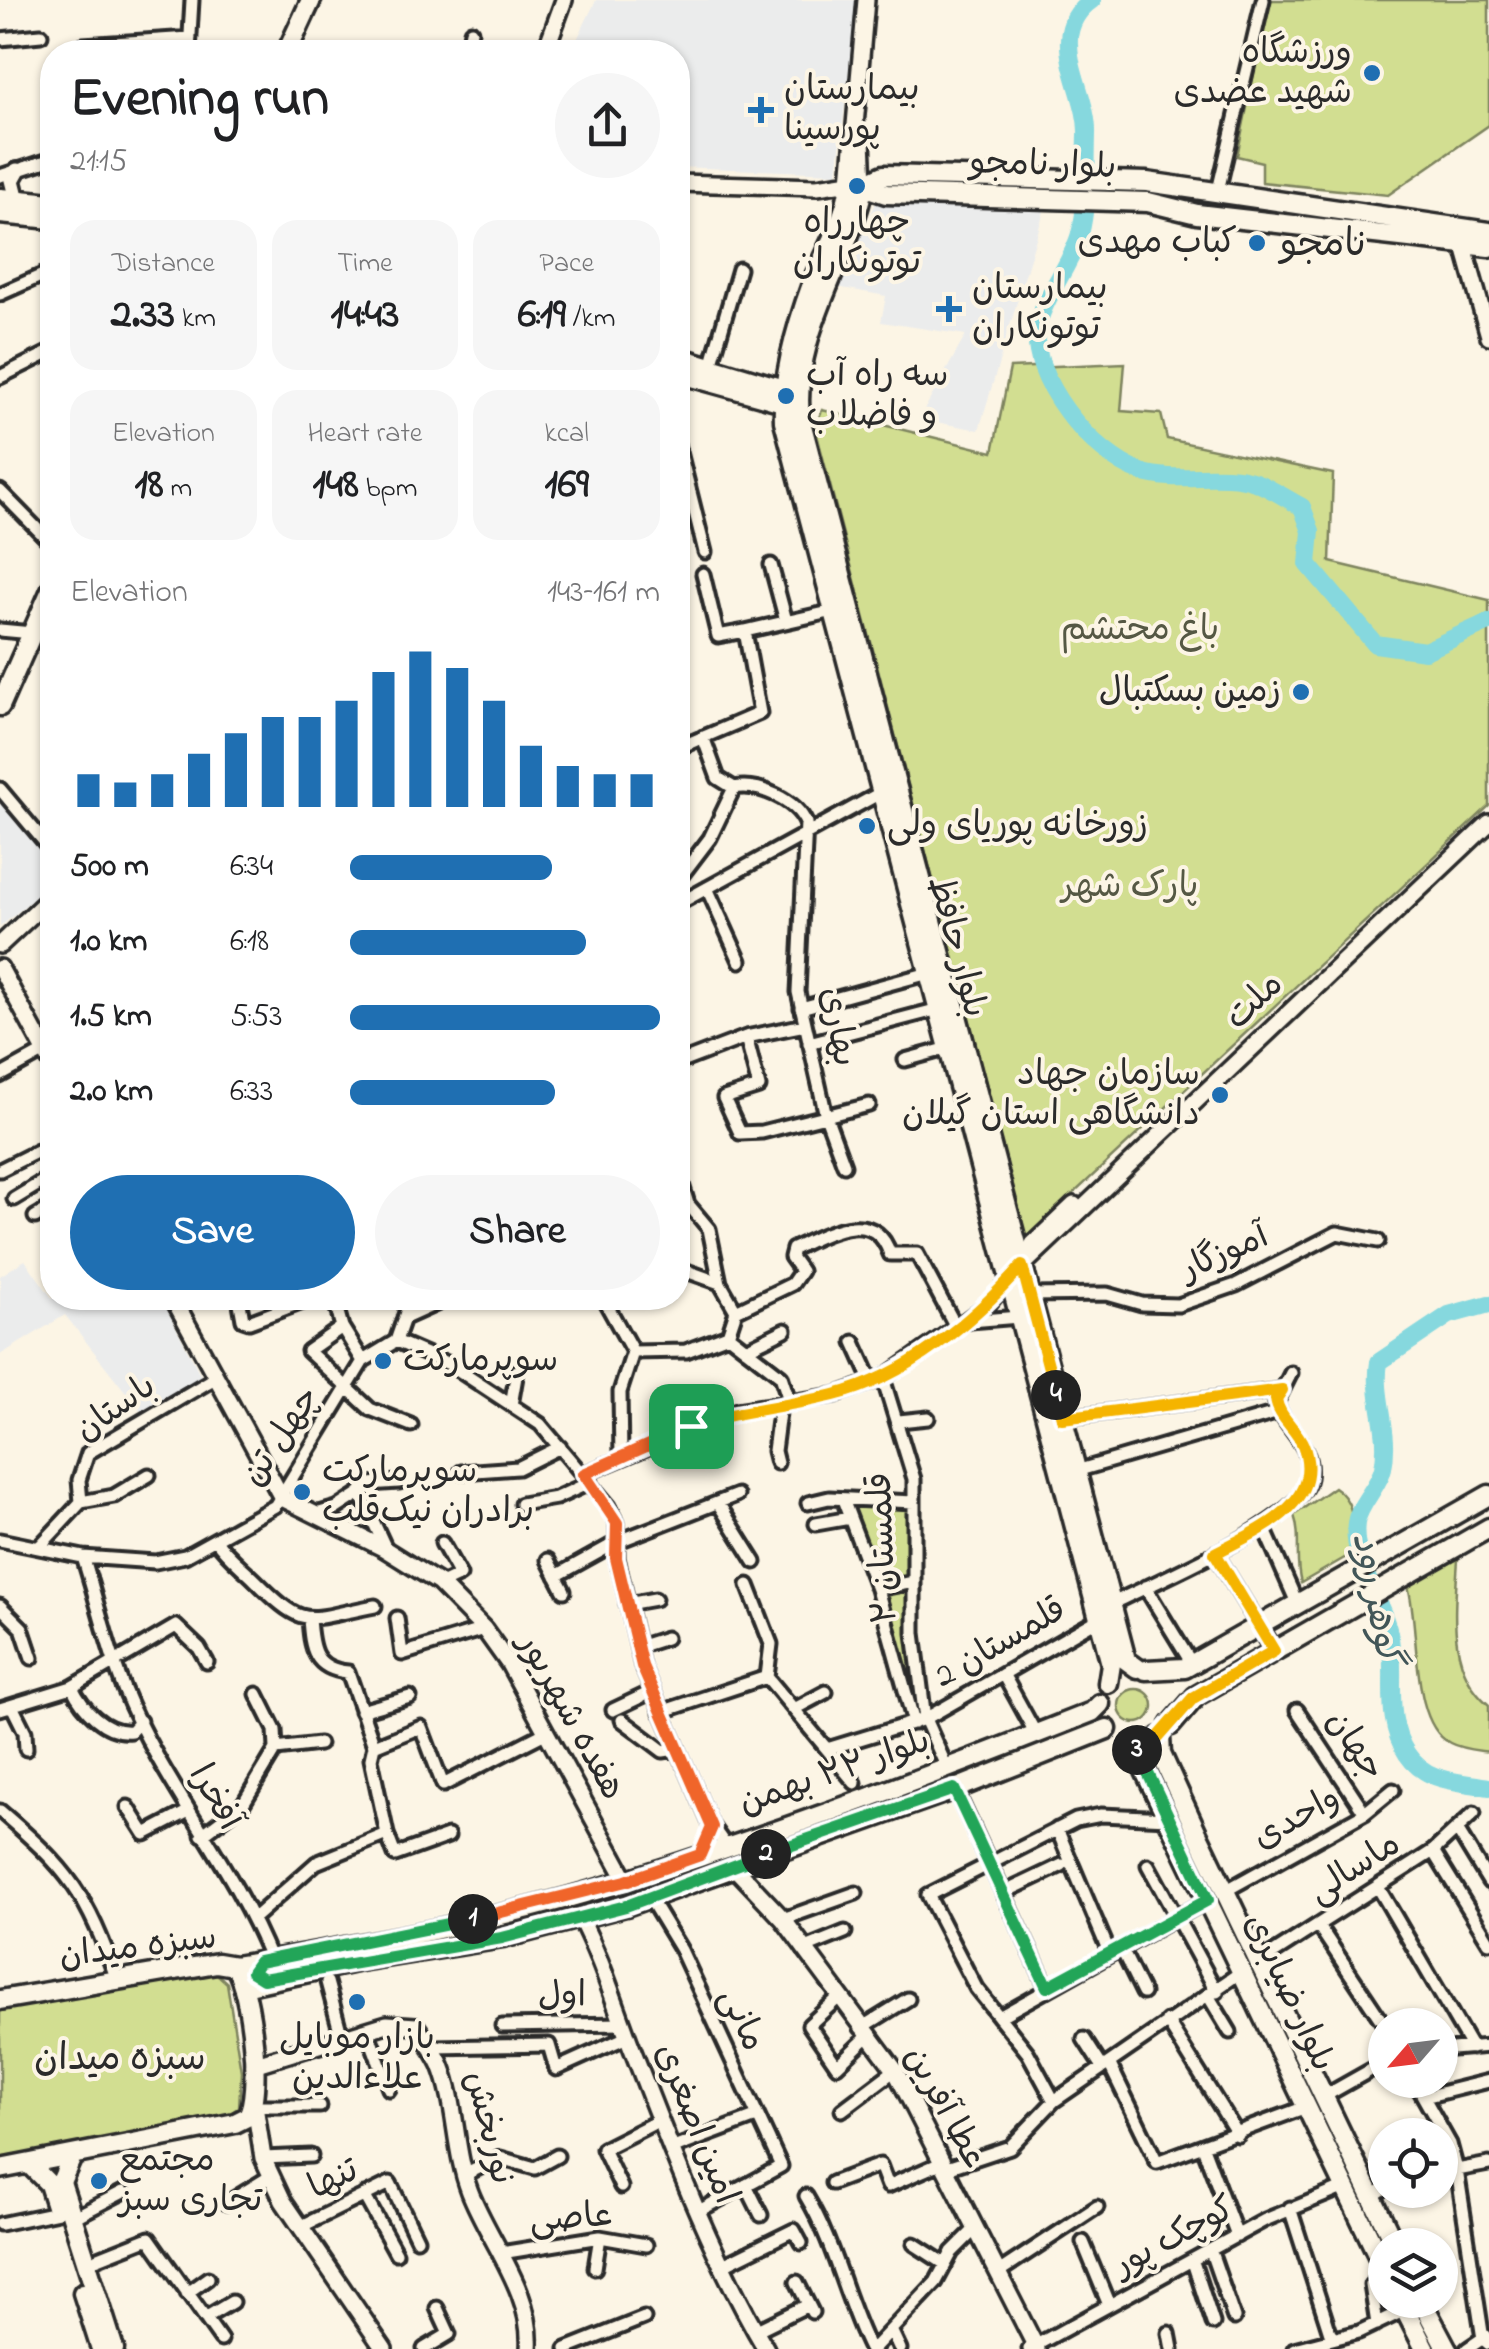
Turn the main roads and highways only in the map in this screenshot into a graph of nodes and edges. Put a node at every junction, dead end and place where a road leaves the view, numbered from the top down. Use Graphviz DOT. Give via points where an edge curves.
graph roads {
  1 [pos="312,0"];
  2 [pos="293,40"];
  3 [pos="1073,178"];
  4 [pos="857,183"];
  5 [pos="1071,198"];
  6 [pos="8,199"];
  7 [pos="40,203"];
  8 [pos="0,214"];
  9 [pos="40,218"];
  10 [pos="1489,232"];
  11 [pos="1489,247"];
  12 [pos="690,360"];
  13 [pos="690,375"];
  14 [pos="789,395"];
  15 [pos="40,602"];
  16 [pos="15,631"];
  17 [pos="0,706"];
  18 [pos="889,790"];
  19 [pos="962,1068"];
  20 [pos="1016,1272"];
  21 [pos="1489,1495"];
  22 [pos="1489,1528"];
  23 [pos="1105,1612"];
  24 [pos="1142,1669"];
  25 [pos="1108,1682"];
  26 [pos="1100,1704"];
  27 [pos="1107,1729"];
  28 [pos="1165,1731"];
  29 [pos="1132,1744"];
  30 [pos="948,1768"];
  31 [pos="954,1789"];
  32 [pos="726,1846"];
  33 [pos="732,1866"];
  34 [pos="1216,1896"];
  35 [pos="424,1930"];
  36 [pos="427,1950"];
  37 [pos="235,1966"];
  38 [pos="264,1967"];
  39 [pos="1250,1967"];
  40 [pos="244,1986"];
  41 [pos="0,2000"];
  42 [pos="72,2157"];
  43 [pos="0,2169"];
  44 [pos="37,2171"];
  45 [pos="63,2176"];
  46 [pos="1368,2176"];
  47 [pos="65,2215"];
  48 [pos="1368,2235"];
  49 [pos="1409,2318"];
  50 [pos="1431,2318"];
  51 [pos="101,2349"];
  52 [pos="114,2349"];
  53 [pos="1426,2349"];
  54 [pos="1447,2349"];
  1 -- 2 [label="main road"];
  3 -- 4 [label="main road, بلوار نامجو" via="884,175"];
  3 -- 5 [label="main road"];
  3 -- 10 [label="main road, بلوار نامجو"];
  4 -- 5 [label="main road, بلوار نامجو" via="886,194"];
  4 -- 14 [label="main road, بلوار حافظ" via="812,283"];
  5 -- 11 [label="main road, بلوار نامجو"];
  6 -- 7 [label="main road"];
  8 -- 9 [label="main road"];
  12 -- 14 [label="main road"];
  13 -- 14 [label="main road"];
  14 -- 18 [label="main road, بلوار حافظ"];
  14 -- 18 [label="main road, بلوار حافظ" via="834,612"];
  15 -- 16 [label="main road"];
  16 -- 17 [label="main road"];
  18 -- 19 [label="main road, بلوار حافظ"];
  18 -- 19 [label="main road, بلوار حافظ" via="929,973 949,1048"];
  19 -- 20 [label="main road, بلوار حافظ"];
  20 -- 23 [label="main road, بلوار حافظ" via="1020,1317"];
  20 -- 23 [label="main road, بلوار حافظ" via="1030,1296 1076,1471"];
  21 -- 24 [label="main road" via="1192,1664"];
  22 -- 28 [label="main road" via="1193,1698"];
  23 -- 24 [label="main road, بلوار حافظ" via="1126,1660"];
  23 -- 25 [label="main road, بلوار حافظ"];
  24 -- 25 [label="main road"];
  24 -- 28 [label="main road" via="1172,1691 1175,1709"];
  25 -- 26 [label="main road"];
  26 -- 27 [label="main road"];
  26 -- 30 [label="main road, بلوار ۲۲ بهمن"];
  27 -- 29 [label="main road"];
  27 -- 31 [label="main road, بلوار ۲۲ بهمن"];
  28 -- 29 [label="main road"];
  28 -- 34 [label="main road, بلوار ضیابری" via="1161,1754"];
  29 -- 34 [label="main road, بلوار ضیابری"];
  30 -- 31 [label="main road"];
  30 -- 32 [label="main road, بلوار ۲۲ بهمن"];
  31 -- 33 [label="main road, بلوار ۲۲ بهمن"];
  32 -- 33 [label="main road"];
  32 -- 35 [label="main road, بلوار ۲۲ بهمن" via="626,1881"];
  33 -- 36 [label="main road, بلوار ۲۲ بهمن" via="580,1918"];
  34 -- 39 [label="main road, بلوار ضیابری"];
  35 -- 36 [label="main road"];
  35 -- 38 [label="main road, بلوار ۲۲ بهمن"];
  36 -- 38 [label="main road, بلوار ۲۲ بهمن"];
  37 -- 38 [label="main road, بلوار ۲۲ بهمن"];
  37 -- 40 [label="main road, سبزه میدان"];
  37 -- 41 [label="main road, سبزه میدان" via="217,1963"];
  38 -- 40 [label="main road, بلوار ۲۲ بهمن"];
  39 -- 46 [label="main road, بلوار ضیابری"];
  39 -- 48 [label="main road, بلوار ضیابری" via="1306,2107"];
  40 -- 42 [label="main road, سبزه میدان" via="254,2106 234,2124"];
  42 -- 44 [label="main road"];
  42 -- 45 [label="main road"];
  43 -- 44 [label="main road"];
  44 -- 45 [label="main road" via="53,2167"];
  44 -- 47 [label="main road"];
  45 -- 47 [label="main road"];
  47 -- 51 [label="main road"];
  47 -- 52 [label="main road"];
  49 -- 53 [label="main road"];
  50 -- 54 [label="main road"];
}
